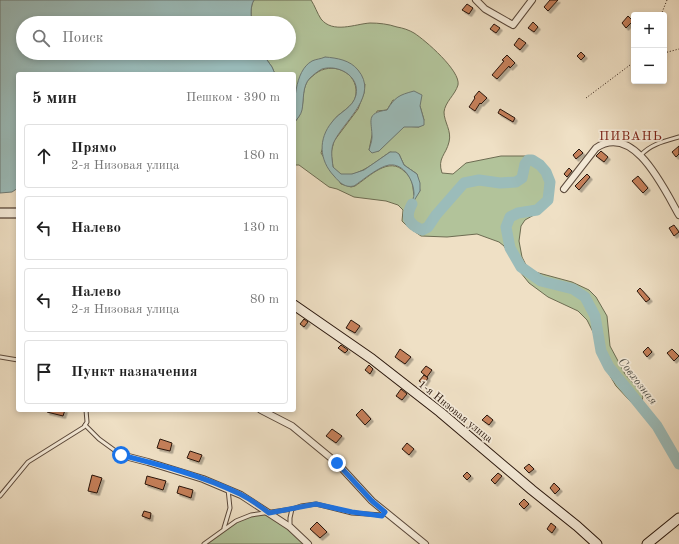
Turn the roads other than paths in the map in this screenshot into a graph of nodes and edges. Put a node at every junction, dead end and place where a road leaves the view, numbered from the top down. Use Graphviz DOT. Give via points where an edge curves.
graph roads {
  1 [pos="476,0"];
  2 [pos="532,0"];
  3 [pos="679,137"];
  4 [pos="641,155"];
  5 [pos="564,189"];
  6 [pos="0,213"];
  7 [pos="16,213"];
  8 [pos="679,215"];
  9 [pos="296,306"];
  10 [pos="0,357"];
  11 [pos="16,360"];
  12 [pos="86,412"];
  13 [pos="265,412"];
  14 [pos="85,425"];
  15 [pos="121,455"];
  16 [pos="228,489"];
  17 [pos="0,496"];
  18 [pos="292,509"];
  19 [pos="385,512"];
  20 [pos="269,513"];
  21 [pos="679,518"];
  22 [pos="290,527"];
  23 [pos="224,528"];
  24 [pos="204,544"];
  25 [pos="308,544"];
  26 [pos="425,544"];
  27 [pos="597,544"];
  28 [pos="647,544"];
  1 -- 2 [label="street" via="485,9 513,25"];
  3 -- 4 [label="lane" via="658,143 646,149"];
  4 -- 5 [label="street" via="617,141 603,143 596,148"];
  4 -- 8 [label="street"];
  6 -- 7 [label="street"];
  9 -- 27 [label="street, 1-я Низовая улица" via="372,359 440,412"];
  10 -- 11 [label="lane"];
  12 -- 14 [label="lane"];
  13 -- 19 [label="street" via="292,426 337,463"];
  14 -- 15 [label="lane"];
  14 -- 17 [label="lane" via="81,430 28,462"];
  15 -- 16 [label="street"];
  16 -- 20 [label="street"];
  16 -- 23 [label="lane" via="230,508"];
  18 -- 19 [label="lane" via="316,504 382,516"];
  18 -- 20 [label="lane"];
  18 -- 22 [label="lane"];
  19 -- 26 [label="street"];
  20 -- 22 [label="street"];
  20 -- 23 [label="lane" via="236,521"];
  21 -- 28 [label="street"];
  22 -- 25 [label="street"];
  23 -- 24 [label="lane"];
}
